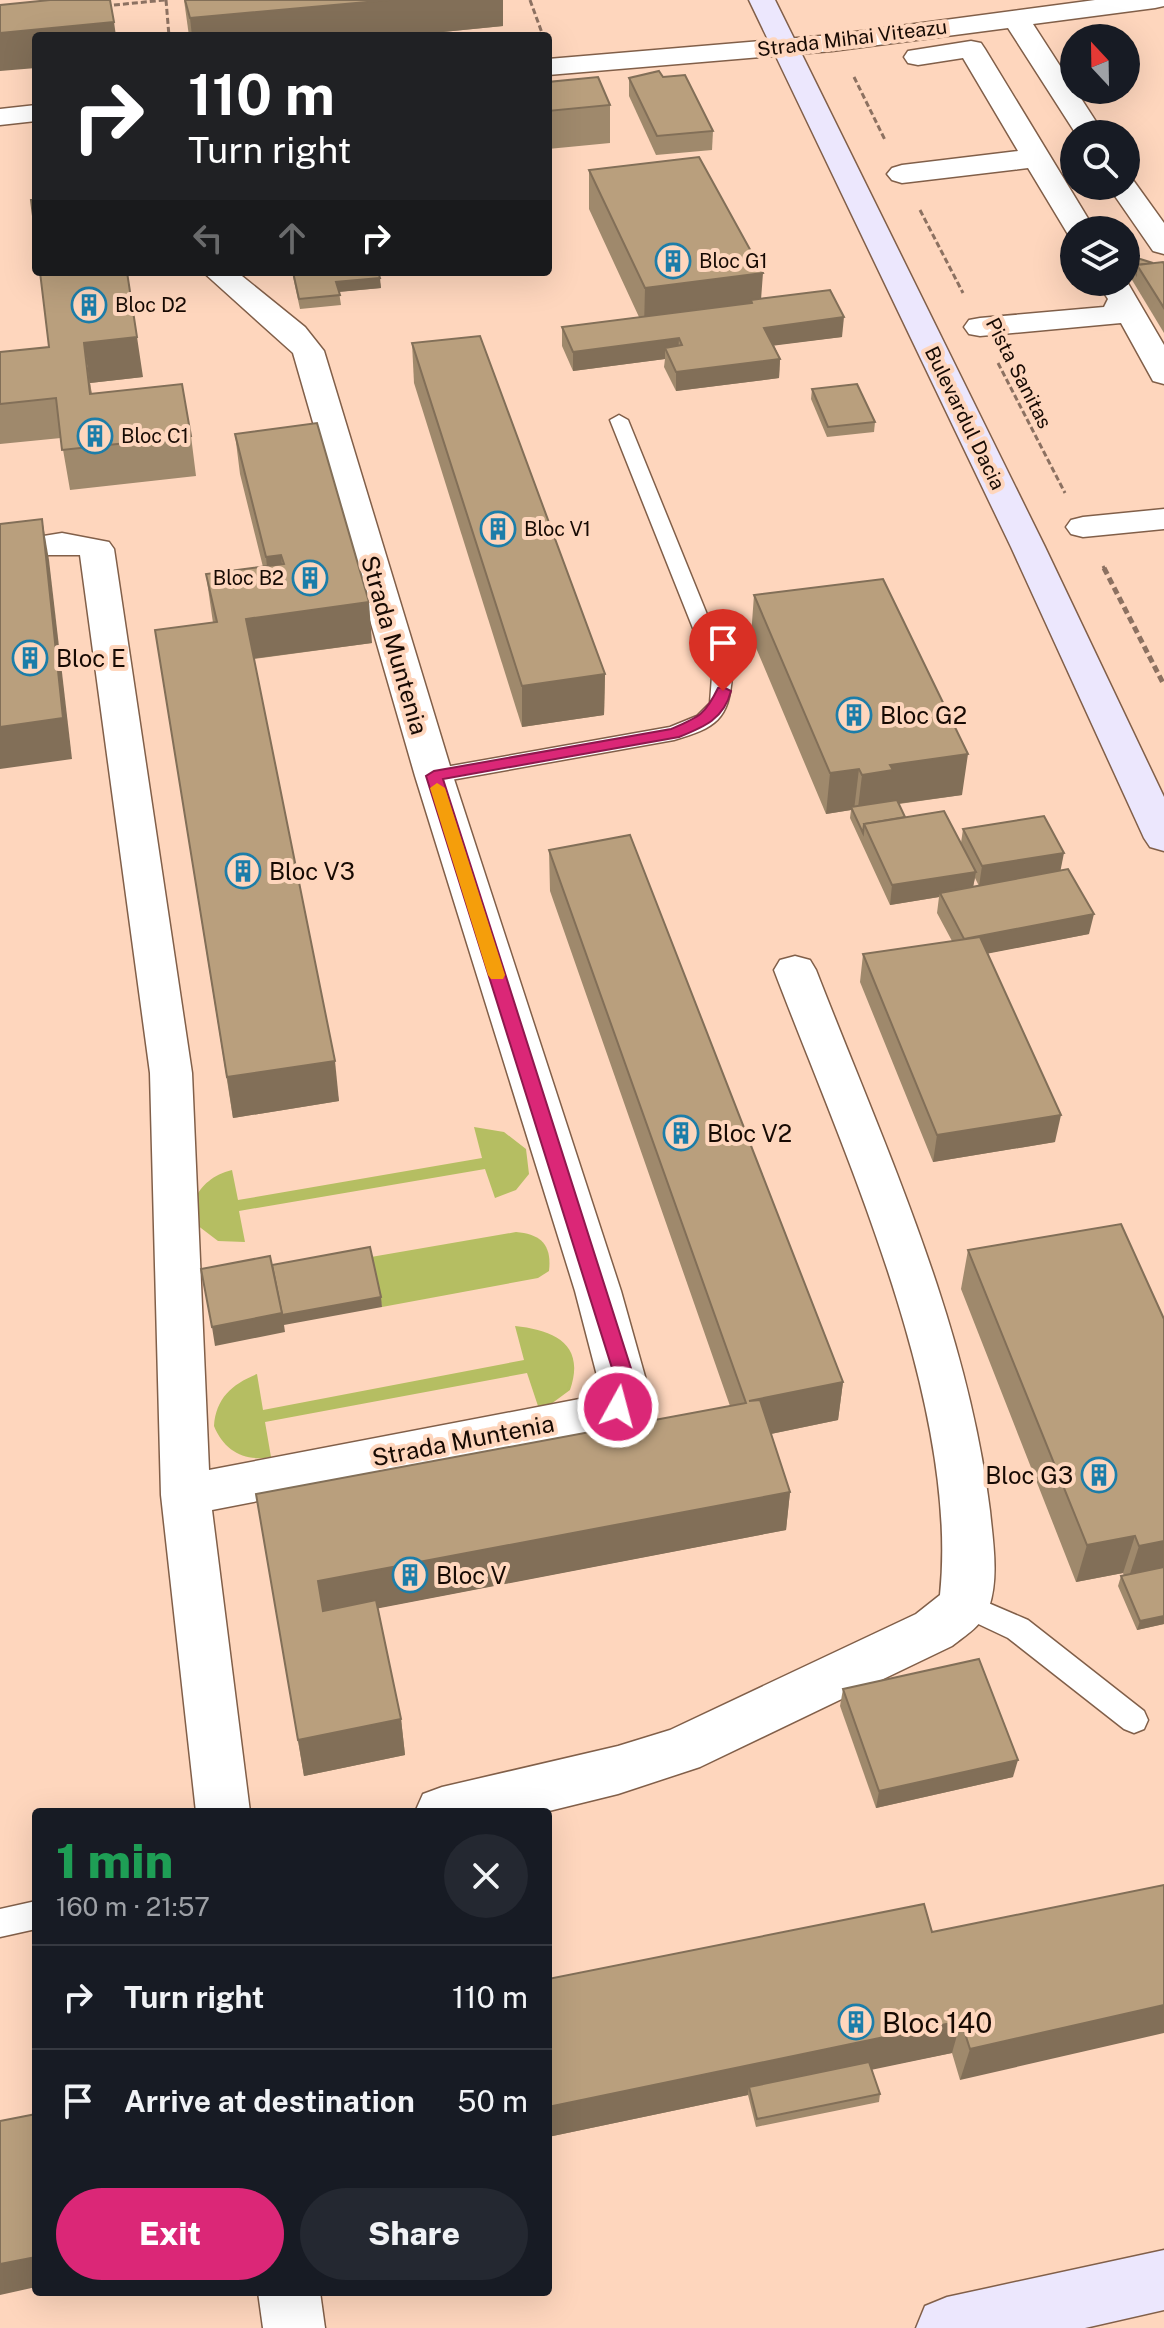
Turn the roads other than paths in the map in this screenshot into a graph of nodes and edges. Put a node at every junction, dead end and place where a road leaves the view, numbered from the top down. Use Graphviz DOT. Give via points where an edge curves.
graph roads {
  1 [pos="762,0"];
  2 [pos="1155,0"];
  3 [pos="1015,17"];
  4 [pos="784,48"];
  5 [pos="552,67"];
  6 [pos="861,68"];
  7 [pos="1081,120"];
  8 [pos="1036,158"];
  9 [pos="902,174"];
  10 [pos="1133,200"];
  11 [pos="1071,216"];
  12 [pos="1164,245"];
  13 [pos="223,276"];
  14 [pos="1119,296"];
  15 [pos="1121,296"];
  16 [pos="980,327"];
  17 [pos="1164,374"];
  18 [pos="619,420"];
  19 [pos="1164,519"];
  20 [pos="1083,527"];
  21 [pos="0,553"];
  22 [pos="434,776"];
  23 [pos="1164,838"];
  24 [pos="795,970"];
  25 [pos="186,1495"];
  26 [pos="965,1605"];
  27 [pos="1134,1720"];
  28 [pos="223,1808"];
  29 [pos="459,1808"];
  30 [pos="32,1916"];
  31 [pos="0,1923"];
  32 [pos="1164,2280"];
  33 [pos="290,2296"];
  34 [pos="294,2328"];
  35 [pos="948,2328"];
  1 -- 4 [label="main road, Bulevardul Dacia"];
  2 -- 3 [label="street, Strada Mihai Viteazu"];
  3 -- 4 [label="street, Strada Mihai Viteazu"];
  3 -- 7 [label="street"];
  4 -- 5 [label="street, Strada Mihai Viteazu"];
  4 -- 23 [label="main road, Bulevardul Dacia"];
  6 -- 8 [label="street" via="971,49"];
  8 -- 9 [label="street"];
  8 -- 11 [label="street"];
  10 -- 12 [label="street"];
  13 -- 22 [label="street, Strada Muntenia" via="308,351"];
  14 -- 16 [label="street" via="1121,309 1112,316"];
  15 -- 17 [label="street"];
  18 -- 22 [label="lane" via="722,676 720,705 704,721 674,733"];
  19 -- 20 [label="street"];
  21 -- 25 [label="street" via="68,543 97,549 171,1073"];
  22 -- 25 [label="street, Strada Muntenia" via="598,1291 627,1398 607,1413"];
  24 -- 26 [label="street" via="909,1276 942,1386 961,1473 969,1547"];
  25 -- 28 [label="street"];
  26 -- 27 [label="lane" via="1018,1629"];
  26 -- 29 [label="street" via="934,1630 681,1750"];
  30 -- 31 [label="lane"];
  32 -- 35 [label="main road"];
  33 -- 34 [label="street"];
}
